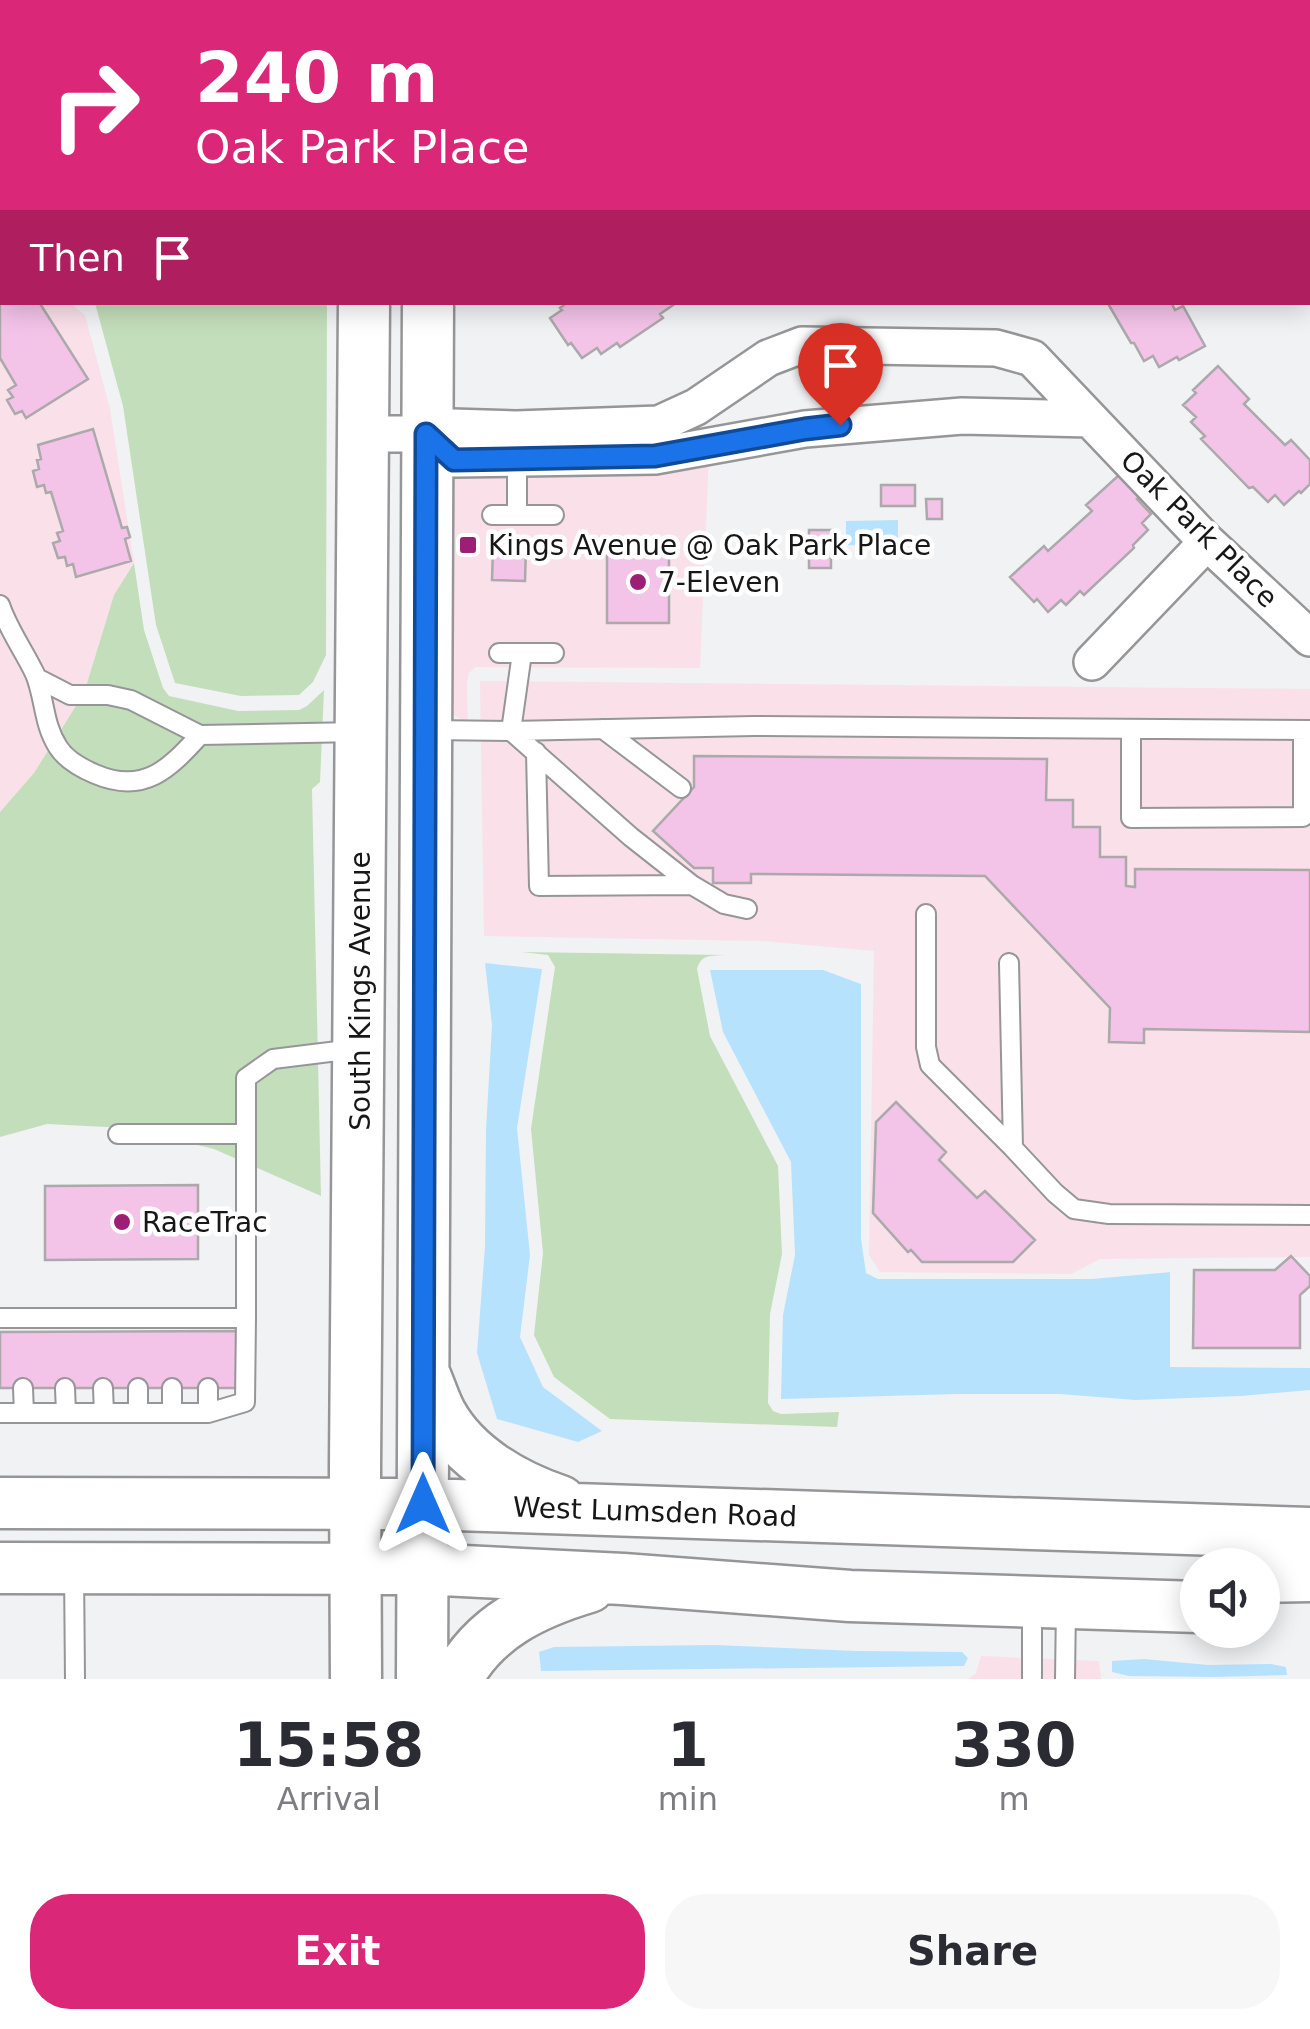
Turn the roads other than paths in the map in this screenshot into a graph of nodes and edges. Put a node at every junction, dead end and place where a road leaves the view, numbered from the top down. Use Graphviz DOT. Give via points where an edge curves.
graph roads {
  1 [pos="364,305"];
  2 [pos="428,305"];
  3 [pos="696,407"];
  4 [pos="1090,419"];
  5 [pos="364,434"];
  6 [pos="426,434"];
  7 [pos="517,444"];
  8 [pos="710,446"];
  9 [pos="492,515"];
  10 [pos="517,515"];
  11 [pos="554,515"];
  12 [pos="1207,542"];
  13 [pos="1,611"];
  14 [pos="1310,638"];
  15 [pos="499,653"];
  16 [pos="522,653"];
  17 [pos="554,653"];
  18 [pos="1092,662"];
  19 [pos="36,678"];
  20 [pos="603,728"];
  21 [pos="1131,728"];
  22 [pos="425,730"];
  23 [pos="512,730"];
  24 [pos="1306,730"];
  25 [pos="362,732"];
  26 [pos="200,735"];
  27 [pos="536,752"];
  28 [pos="681,788"];
  29 [pos="692,885"];
  30 [pos="747,909"];
  31 [pos="926,914"];
  32 [pos="1010,963"];
  33 [pos="360,1048"];
  34 [pos="118,1134"];
  35 [pos="246,1134"];
  36 [pos="1014,1148"];
  37 [pos="1310,1215"];
  38 [pos="246,1318"];
  39 [pos="13,1322"];
  40 [pos="424,1374"];
  41 [pos="23,1388"];
  42 [pos="64,1388"];
  43 [pos="103,1388"];
  44 [pos="138,1388"];
  45 [pos="172,1388"];
  46 [pos="208,1388"];
  47 [pos="0,1413"];
  48 [pos="24,1413"];
  49 [pos="66,1413"];
  50 [pos="104,1414"];
  51 [pos="138,1414"];
  52 [pos="172,1414"];
  53 [pos="208,1414"];
  54 [pos="0,1502"];
  55 [pos="356,1503"];
  56 [pos="423,1504"];
  57 [pos="584,1509"];
  58 [pos="1310,1534"];
  59 [pos="357,1567"];
  60 [pos="0,1568"];
  61 [pos="74,1568"];
  62 [pos="423,1569"];
  63 [pos="1180,1576"];
  64 [pos="1310,1576"];
  65 [pos="1280,1577"];
  66 [pos="623,1579"];
  67 [pos="944,1599"];
  68 [pos="1049,1602"];
  69 [pos="1180,1606"];
  70 [pos="1280,1609"];
  71 [pos="1310,1610"];
  72 [pos="76,1679"];
  73 [pos="356,1679"];
  74 [pos="422,1679"];
  75 [pos="456,1679"];
  76 [pos="1032,1679"];
  77 [pos="1065,1679"];
  1 -- 5 [label="main road, South Kings Avenue"];
  2 -- 6 [label="main road"];
  3 -- 4 [label="street, Oak Park Place" via="768,358 802,345 996,348 1032,358"];
  3 -- 7 [label="street, Oak Park Place" via="659,424"];
  3 -- 8 [label="street"];
  4 -- 8 [label="street, Oak Park Place" via="910,419"];
  4 -- 12 [label="street, Oak Park Place"];
  5 -- 6 [label="street"];
  5 -- 25 [label="main road, South Kings Avenue"];
  6 -- 7 [label="street, Oak Park Place" via="454,460"];
  6 -- 22 [label="main road"];
  7 -- 8 [label="street, Oak Park Place" via="655,456"];
  7 -- 10 [label="lane"];
  9 -- 10 [label="lane"];
  10 -- 11 [label="lane"];
  12 -- 14 [label="street, Oak Park Place"];
  12 -- 18 [label="street"];
  13 -- 19 [label="lane"];
  15 -- 16 [label="lane"];
  16 -- 17 [label="lane"];
  16 -- 23 [label="lane"];
  19 -- 26 [label="lane" via="70,695 130,700"];
  19 -- 26 [label="lane" via="60,750 106,779 158,775"];
  20 -- 21 [label="lane"];
  20 -- 23 [label="lane"];
  20 -- 28 [label="lane"];
  21 -- 24 [label="lane"];
  21 -- 24 [label="lane" via="1131,818 1303,818"];
  22 -- 23 [label="lane"];
  22 -- 40 [label="main road"];
  23 -- 27 [label="lane"];
  25 -- 26 [label="lane"];
  25 -- 33 [label="main road, South Kings Avenue"];
  27 -- 29 [label="lane"];
  27 -- 29 [label="lane" via="539,886"];
  29 -- 30 [label="lane"];
  31 -- 36 [label="lane" via="930,1065"];
  32 -- 36 [label="lane"];
  33 -- 35 [label="lane" via="274,1060 246,1078"];
  33 -- 55 [label="main road, South Kings Avenue"];
  34 -- 35 [label="lane"];
  35 -- 38 [label="lane"];
  36 -- 37 [label="lane" via="1074,1209"];
  38 -- 39 [label="lane" via="208,1324"];
  38 -- 53 [label="lane" via="246,1402"];
  40 -- 56 [label="main road"];
  40 -- 57 [label="main road" via="442,1415 470,1451 538,1493"];
  41 -- 48 [label="lane"];
  42 -- 49 [label="lane"];
  43 -- 50 [label="lane"];
  44 -- 51 [label="lane"];
  45 -- 52 [label="lane"];
  46 -- 53 [label="lane"];
  47 -- 48 [label="lane"];
  48 -- 49 [label="lane"];
  49 -- 50 [label="lane"];
  50 -- 51 [label="lane"];
  51 -- 52 [label="lane"];
  52 -- 53 [label="lane"];
  54 -- 55 [label="main road, West Lumsden Road"];
  55 -- 56 [label="main road, West Lumsden Road"];
  55 -- 59 [label="main road, South Kings Avenue"];
  56 -- 57 [label="main road, West Lumsden Road"];
  56 -- 62 [label="main road"];
  57 -- 58 [label="main road, West Lumsden Road"];
  59 -- 61 [label="main road"];
  59 -- 62 [label="main road"];
  59 -- 73 [label="main road, South Kings Avenue"];
  60 -- 61 [label="main road"];
  61 -- 72 [label="lane"];
  62 -- 66 [label="main road"];
  62 -- 74 [label="main road"];
  63 -- 67 [label="main road" via="1047,1572"];
  64 -- 65 [label="main road"];
  66 -- 67 [label="main road"];
  66 -- 75 [label="main road" via="525,1610 472,1654"];
  67 -- 68 [label="main road"];
  68 -- 69 [label="main road"];
  68 -- 76 [label="lane"];
  68 -- 77 [label="lane"];
  70 -- 71 [label="main road"];
}
